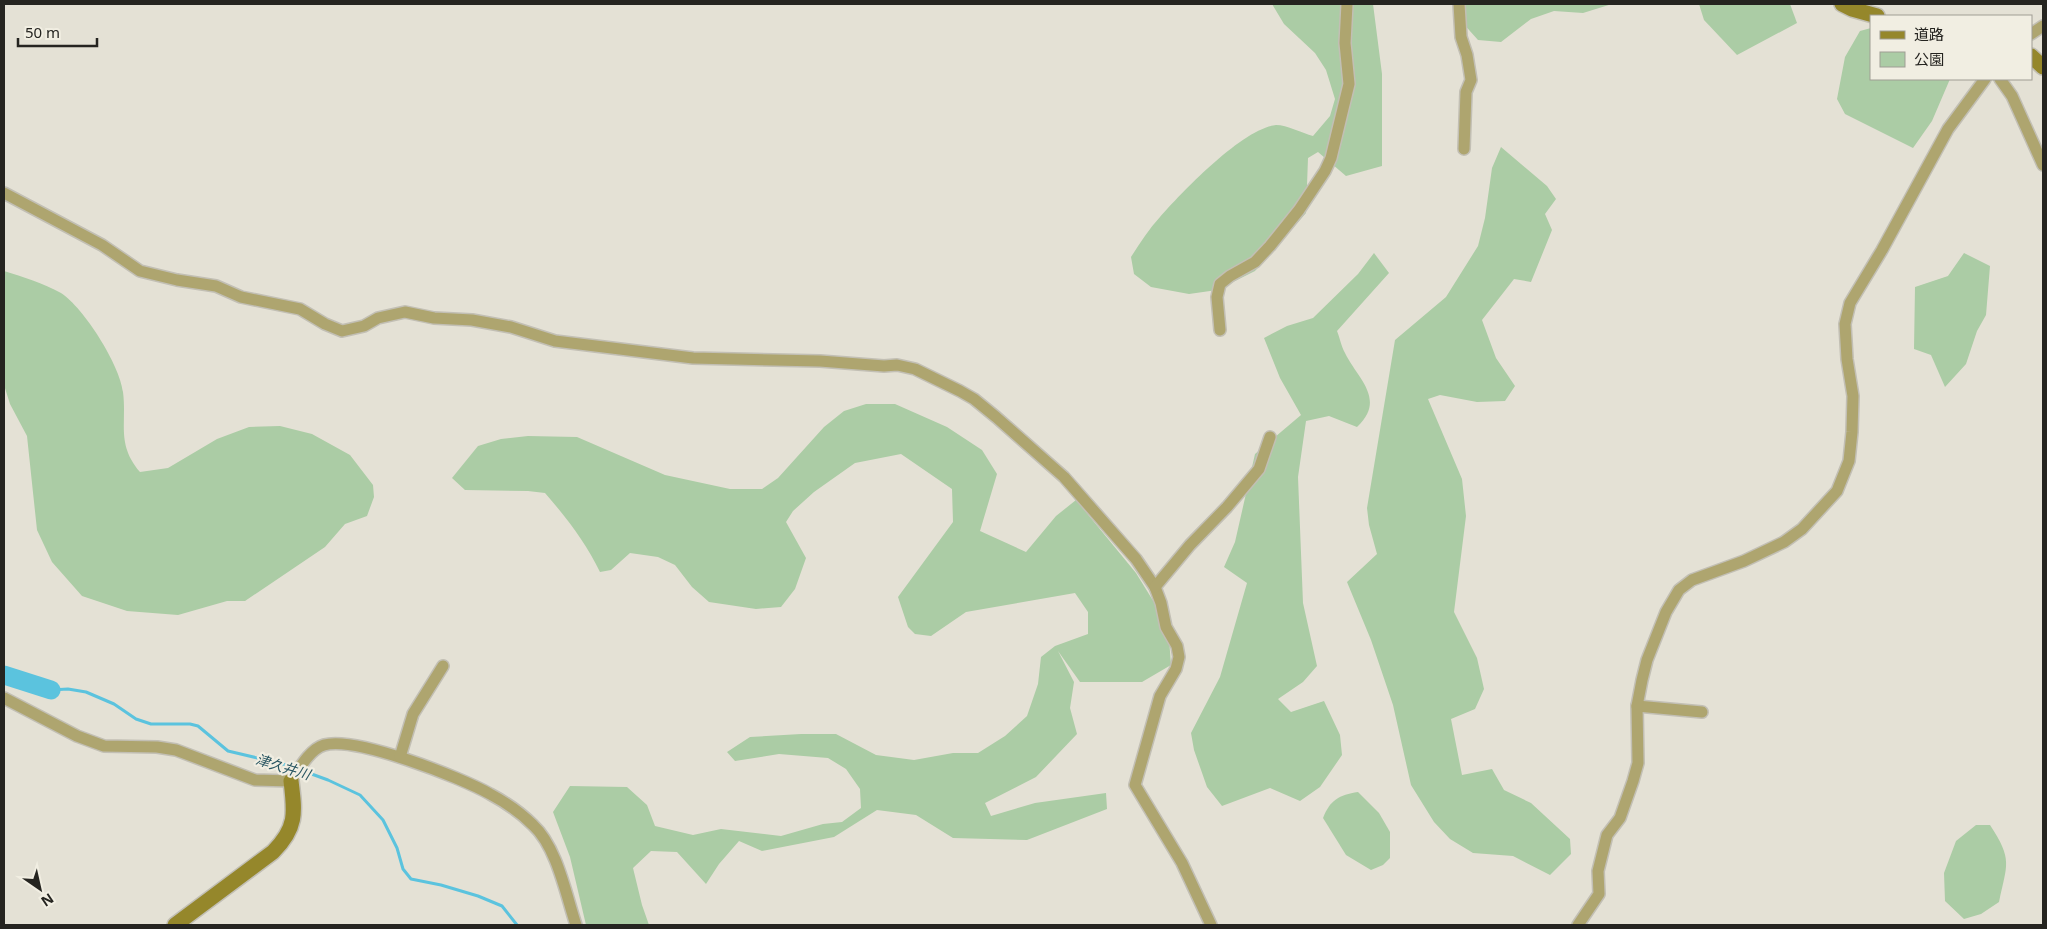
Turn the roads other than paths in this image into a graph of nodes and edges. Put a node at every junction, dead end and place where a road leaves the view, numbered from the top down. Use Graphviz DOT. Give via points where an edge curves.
graph roads {
  1 [pos="1347,4"];
  2 [pos="1459,4"];
  3 [pos="1842,4"];
  4 [pos="1873,15"];
  5 [pos="2043,26"];
  6 [pos="2032,33"];
  7 [pos="2032,57"];
  8 [pos="2043,67"];
  9 [pos="1984,80"];
  10 [pos="2001,80"];
  11 [pos="1464,149"];
  12 [pos="2043,164"];
  13 [pos="4,193"];
  14 [pos="1220,330"];
  15 [pos="1270,437"];
  16 [pos="1154,587"];
  17 [pos="443,666"];
  18 [pos="4,698"];
  19 [pos="1637,706"];
  20 [pos="1702,712"];
  21 [pos="400,757"];
  22 [pos="291,781"];
  23 [pos="175,925"];
  24 [pos="576,925"];
  25 [pos="1211,925"];
  26 [pos="1578,925"];
  1 -- 14 [label="street" via="1348,84 1331,158 1299,210 1270,246 1255,262 1220,284 1217,297"];
  2 -- 11 [label="street" via="1461,37 1471,80 1466,92"];
  3 -- 4 [label="street"];
  5 -- 6 [label="street"];
  7 -- 8 [label="street"];
  9 -- 19 [label="street" via="1948,129 1850,303 1845,324 1853,396 1852,432 1849,461 1838,491 1802,530 1784,542 1744,562 1692,580 1679,590 1666,612 1647,660"];
  10 -- 12 [label="street" via="2012,96"];
  13 -- 16 [label="street" via="102,245 140,270 216,286 240,297 300,309 342,331 405,312 495,324 555,341 620,350 693,358 897,365 915,369 974,399 1057,470 1136,559"];
  15 -- 16 [label="street" via="1259,469"];
  16 -- 25 [label="street" via="1179,657 1176,669 1160,696 1135,785 1182,862"];
  17 -- 21 [label="street" via="414,714"];
  18 -- 22 [label="street" via="104,746 157,746 255,780"];
  19 -- 20 [label="street"];
  19 -- 26 [label="street" via="1638,763 1620,818 1607,835 1598,871 1599,894"];
  21 -- 22 [label="street" via="354,745 322,745 303,763"];
  21 -- 24 [label="street" via="489,793 534,825 549,847"];
  22 -- 23 [label="street" via="293,816 291,830 284,840 273,852"];
}
